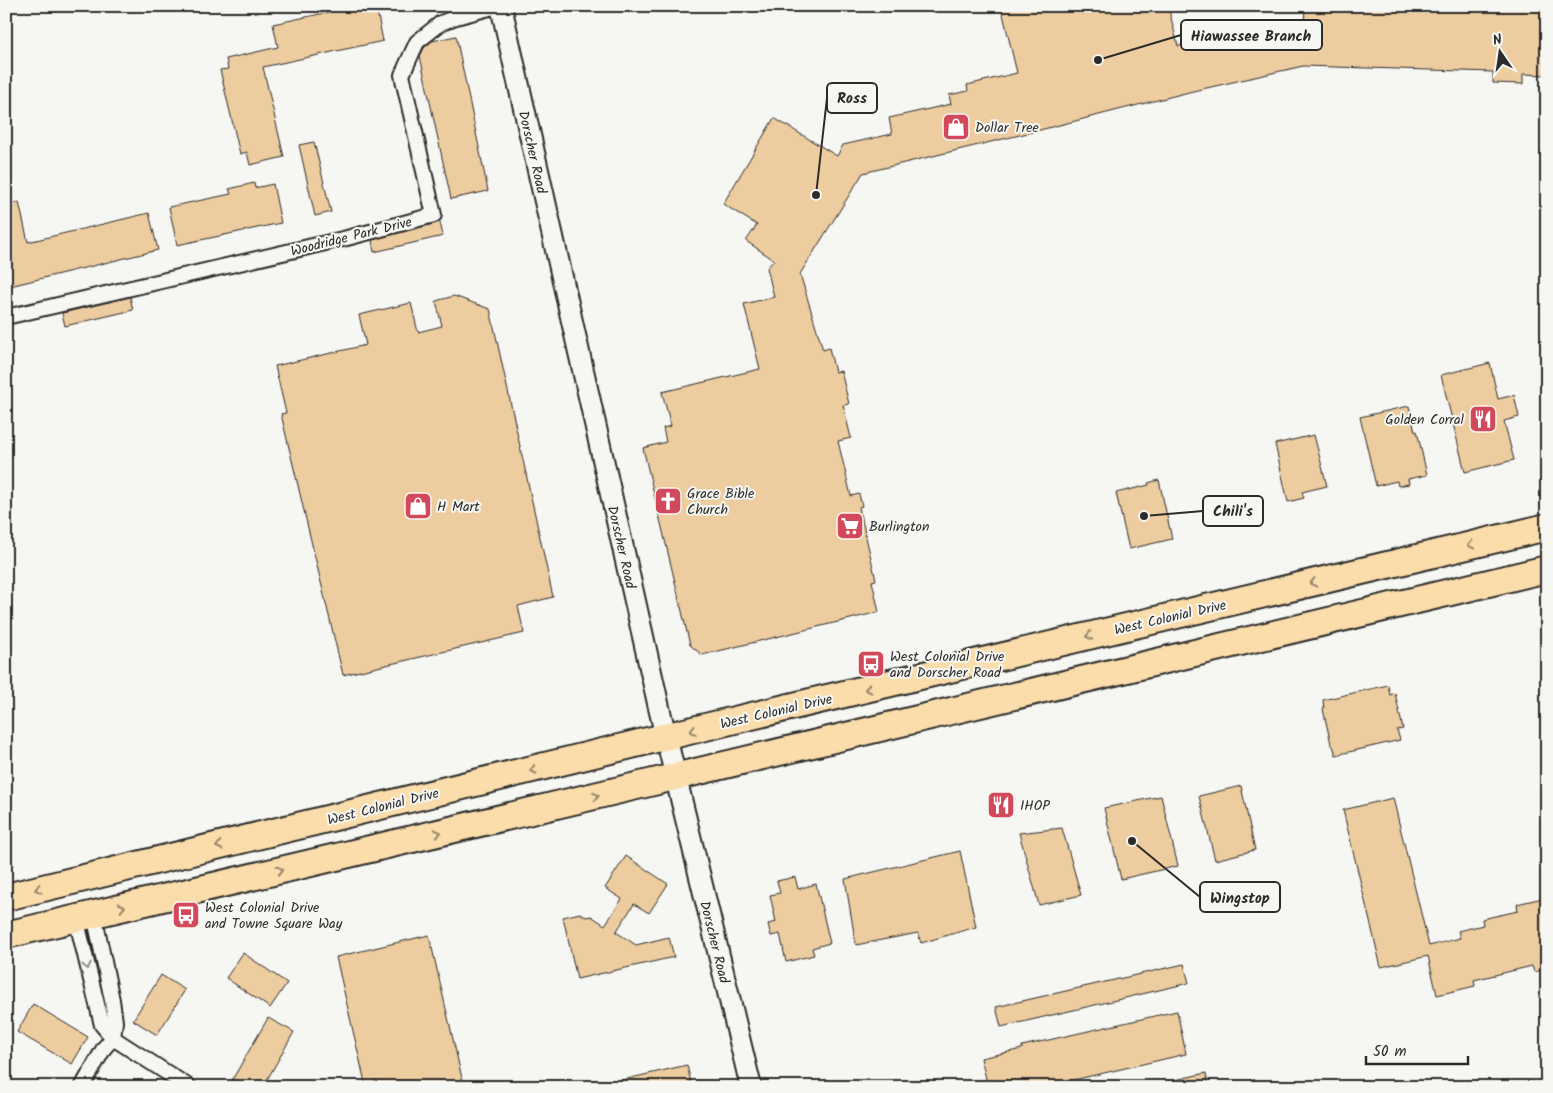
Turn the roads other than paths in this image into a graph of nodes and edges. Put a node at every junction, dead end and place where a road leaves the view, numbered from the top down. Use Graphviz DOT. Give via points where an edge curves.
graph roads {
  1 [pos="499,6"];
  2 [pos="6,317"];
  3 [pos="1547,527"];
  4 [pos="1547,569"];
  5 [pos="1256,596"];
  6 [pos="1263,636"];
  7 [pos="666,737"];
  8 [pos="675,777"];
  9 [pos="188,854"];
  10 [pos="74,881"];
  11 [pos="6,897"];
  12 [pos="85,916"];
  13 [pos="6,929"];
  14 [pos="6,935"];
  15 [pos="113,1038"];
  16 [pos="82,1087"];
  17 [pos="189,1087"];
  18 [pos="751,1087"];
  1 -- 2 [label="street, Woodridge Park Drive" via="441,23 418,42 402,75 434,215"];
  1 -- 7 [label="street, Dorscher Road"];
  3 -- 5 [label="highway, West Colonial Drive, one-way"];
  4 -- 6 [label="highway"];
  5 -- 6 [label="highway"];
  5 -- 7 [label="highway, West Colonial Drive, one-way"];
  6 -- 8 [label="highway"];
  7 -- 8 [label="street, Dorscher Road"];
  7 -- 9 [label="highway, West Colonial Drive, one-way"];
  12 -- 8 [label="highway, one-way"];
  8 -- 18 [label="street, Dorscher Road"];
  9 -- 10 [label="highway, West Colonial Drive"];
  9 -- 12 [label="highway" via="90,900"];
  10 -- 11 [label="highway, West Colonial Drive, one-way"];
  10 -- 13 [label="highway" via="65,896 47,913"];
  12 -- 14 [label="highway"];
  12 -- 15 [label="street" via="102,1025"];
  15 -- 16 [label="street"];
  15 -- 17 [label="street"];
}
